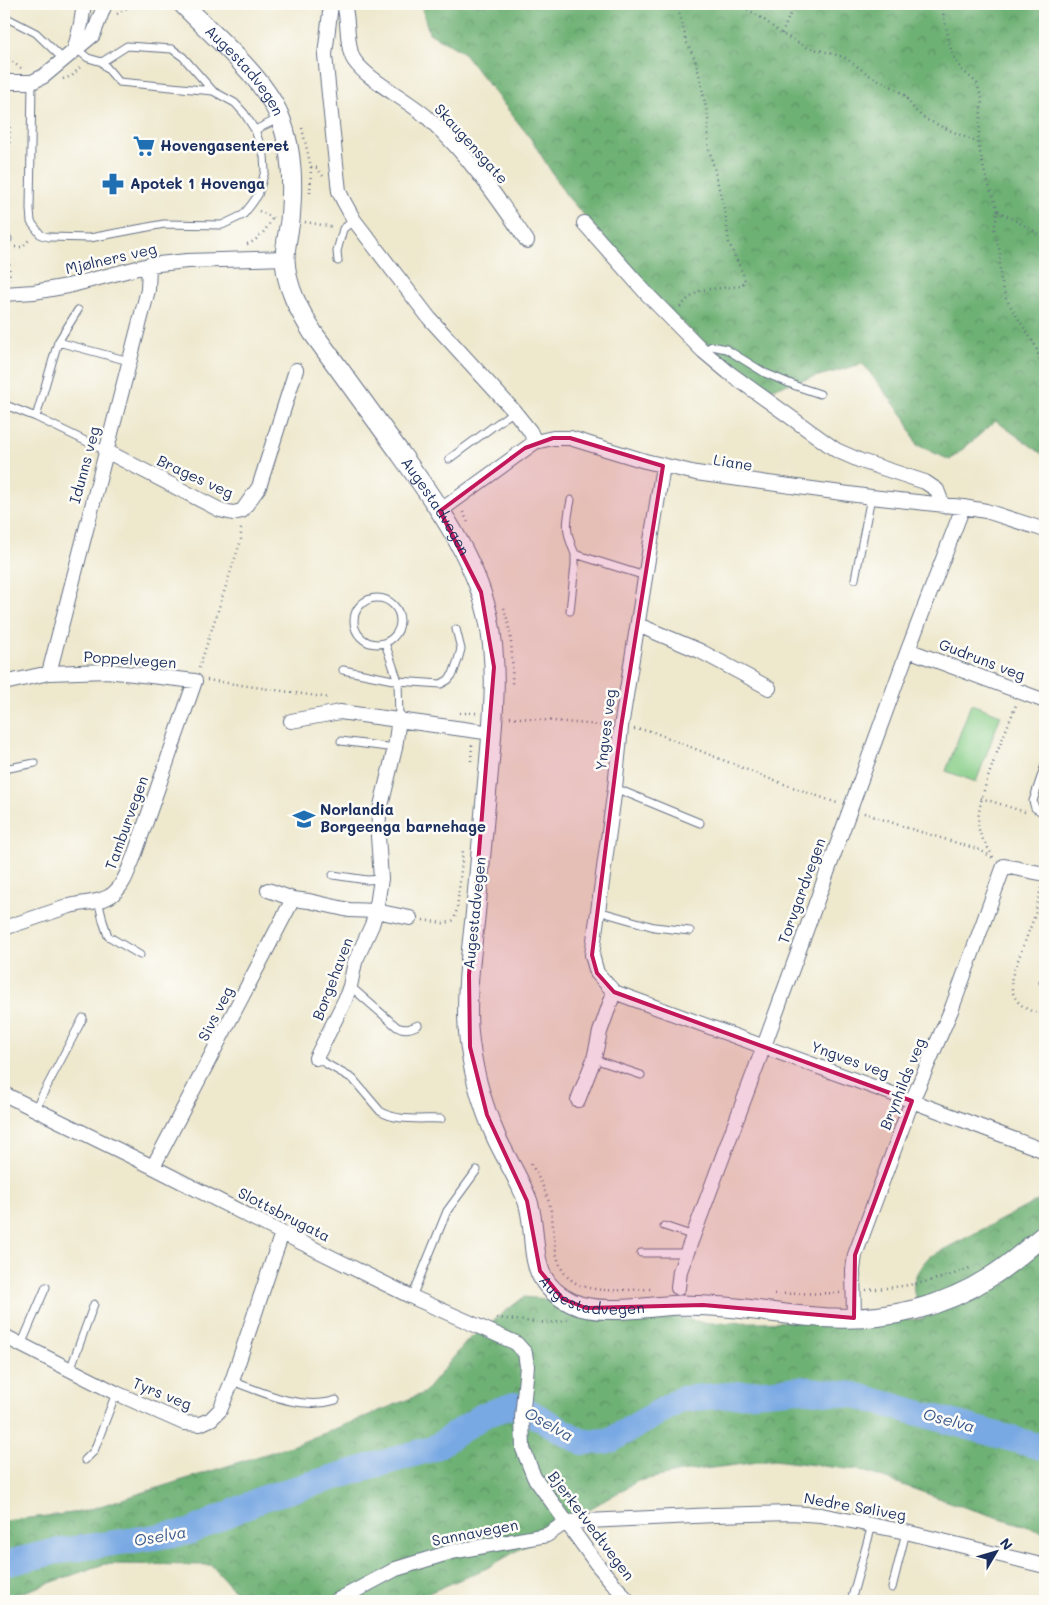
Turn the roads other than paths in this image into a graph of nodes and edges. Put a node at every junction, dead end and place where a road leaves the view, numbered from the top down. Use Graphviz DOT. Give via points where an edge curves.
graph roads {
  1 [pos="84,4"];
  2 [pos="105,4"];
  3 [pos="183,4"];
  4 [pos="331,4"];
  5 [pos="344,4"];
  6 [pos="7,18"];
  7 [pos="75,48"];
  8 [pos="63,59"];
  9 [pos="102,62"];
  10 [pos="32,82"];
  11 [pos="7,83"];
  12 [pos="213,92"];
  13 [pos="280,117"];
  14 [pos="255,130"];
  15 [pos="354,220"];
  16 [pos="584,223"];
  17 [pos="527,241"];
  18 [pos="285,258"];
  19 [pos="338,261"];
  20 [pos="149,265"];
  21 [pos="7,288"];
  22 [pos="78,310"];
  23 [pos="58,342"];
  24 [pos="703,351"];
  25 [pos="129,361"];
  26 [pos="296,370"];
  27 [pos="820,394"];
  28 [pos="8,406"];
  29 [pos="514,411"];
  30 [pos="36,417"];
  31 [pos="535,442"];
  32 [pos="106,451"];
  33 [pos="449,459"];
  34 [pos="663,466"];
  35 [pos="871,497"];
  36 [pos="571,500"];
  37 [pos="448,506"];
  38 [pos="943,506"];
  39 [pos="963,508"];
  40 [pos="1045,530"];
  41 [pos="575,554"];
  42 [pos="646,576"];
  43 [pos="855,579"];
  44 [pos="570,611"];
  45 [pos="638,625"];
  46 [pos="456,629"];
  47 [pos="385,643"];
  48 [pos="908,650"];
  49 [pos="343,670"];
  50 [pos="49,673"];
  51 [pos="195,681"];
  52 [pos="398,681"];
  53 [pos="4,683"];
  54 [pos="769,688"];
  55 [pos="1045,701"];
  56 [pos="399,718"];
  57 [pos="291,721"];
  58 [pos="483,731"];
  59 [pos="341,741"];
  60 [pos="395,748"];
  61 [pos="35,763"];
  62 [pos="1045,764"];
  63 [pos="4,769"];
  64 [pos="615,788"];
  65 [pos="1045,814"];
  66 [pos="700,823"];
  67 [pos="1045,874"];
  68 [pos="333,875"];
  69 [pos="382,879"];
  70 [pos="268,890"];
  71 [pos="98,900"];
  72 [pos="293,900"];
  73 [pos="376,911"];
  74 [pos="598,911"];
  75 [pos="410,918"];
  76 [pos="4,928"];
  77 [pos="690,931"];
  78 [pos="140,955"];
  79 [pos="350,986"];
  80 [pos="614,992"];
  81 [pos="83,1018"];
  82 [pos="418,1025"];
  83 [pos="764,1046"];
  84 [pos="316,1058"];
  85 [pos="594,1059"];
  86 [pos="641,1075"];
  87 [pos="4,1094"];
  88 [pos="578,1100"];
  89 [pos="912,1101"];
  90 [pos="35,1109"];
  91 [pos="441,1119"];
  92 [pos="1045,1152"];
  93 [pos="154,1167"];
  94 [pos="477,1170"];
  95 [pos="664,1226"];
  96 [pos="282,1233"];
  97 [pos="1045,1234"];
  98 [pos="694,1236"];
  99 [pos="641,1253"];
  100 [pos="687,1254"];
  101 [pos="46,1287"];
  102 [pos="678,1288"];
  103 [pos="412,1297"];
  104 [pos="94,1304"];
  105 [pos="854,1318"];
  106 [pos="4,1336"];
  107 [pos="21,1346"];
  108 [pos="70,1370"];
  109 [pos="527,1380"];
  110 [pos="232,1381"];
  111 [pos="116,1393"];
  112 [pos="336,1400"];
  113 [pos="85,1460"];
  114 [pos="566,1522"];
  115 [pos="872,1524"];
  116 [pos="906,1532"];
  117 [pos="1045,1566"];
  118 [pos="892,1588"];
  119 [pos="336,1601"];
  120 [pos="628,1601"];
  121 [pos="851,1601"];
  1 -- 7 [label="street"];
  2 -- 7 [label="street" via="93,35"];
  3 -- 13 [label="main road, Augestadvegen" via="261,86"];
  4 -- 15 [label="street" via="326,78 339,191"];
  5 -- 17 [label="street, Skaugensgate" via="351,53 361,68 429,118 497,197"];
  6 -- 8 [label="lane" via="36,33"];
  7 -- 8 [label="street"];
  7 -- 9 [label="lane" via="88,58"];
  8 -- 10 [label="street"];
  9 -- 12 [label="lane" via="119,82"];
  9 -- 12 [label="lane" via="127,46 172,49"];
  10 -- 11 [label="street"];
  10 -- 14 [label="lane" via="31,222 41,235 49,237 90,238 164,224 222,225 243,215 258,195 265,171 264,156"];
  12 -- 14 [label="lane" via="234,103"];
  13 -- 14 [label="lane"];
  13 -- 18 [label="main road, Augestadvegen" via="292,164"];
  15 -- 19 [label="lane" via="342,229"];
  15 -- 29 [label="street" via="430,319"];
  16 -- 24 [label="street" via="621,267"];
  18 -- 20 [label="street, Mjølners veg"];
  18 -- 37 [label="main road, Augestadvegen" via="291,294 300,312"];
  20 -- 21 [label="street, Mjølners veg" via="34,292"];
  20 -- 25 [label="street, Idunns veg" via="148,290"];
  22 -- 23 [label="lane"];
  23 -- 25 [label="lane"];
  23 -- 30 [label="lane"];
  24 -- 27 [label="lane" via="712,346 726,349 765,373"];
  24 -- 38 [label="street" via="836,450 925,482 937,490"];
  25 -- 32 [label="street, Idunns veg"];
  26 -- 32 [label="street, Brages veg" via="259,487 242,511 220,510"];
  28 -- 30 [label="lane"];
  29 -- 31 [label="street"];
  29 -- 33 [label="lane"];
  30 -- 32 [label="lane"];
  31 -- 34 [label="street, Liane" via="570,438"];
  31 -- 37 [label="street, Liane"];
  32 -- 50 [label="street, Idunns veg"];
  34 -- 35 [label="street, Liane"];
  34 -- 42 [label="street, Yngves veg"];
  35 -- 38 [label="street, Liane"];
  35 -- 43 [label="lane"];
  36 -- 41 [label="lane" via="567,535"];
  37 -- 58 [label="main road, Augestadvegen" via="488,618 494,667"];
  38 -- 39 [label="street, Liane"];
  39 -- 40 [label="street, Liane" via="986,511"];
  39 -- 48 [label="street, Torvgardvegen"];
  41 -- 42 [label="lane"];
  41 -- 44 [label="lane"];
  42 -- 45 [label="street, Yngves veg"];
  45 -- 54 [label="street" via="700,652"];
  45 -- 64 [label="street, Yngves veg"];
  46 -- 52 [label="lane" via="461,649 448,680 441,684"];
  47 -- 47 [label="lane" via="398,630 397,611 381,598 366,600 354,619 357,634 369,643"];
  47 -- 52 [label="lane"];
  48 -- 55 [label="street, Gudruns veg"];
  48 -- 83 [label="street, Torvgardvegen"];
  49 -- 52 [label="lane"];
  50 -- 51 [label="street, Poppelvegen" via="107,671"];
  50 -- 53 [label="street, Poppelvegen"];
  51 -- 71 [label="street, Tamburvegen" via="126,874 116,892"];
  52 -- 56 [label="lane"];
  56 -- 57 [label="street" via="340,712"];
  56 -- 58 [label="street"];
  56 -- 60 [label="street, Borgehaven"];
  58 -- 105 [label="main road, Augestadvegen" via="467,1007 470,1047 486,1115 527,1201 535,1259 546,1282 575,1305 586,1308 703,1305"];
  59 -- 60 [label="lane"];
  60 -- 69 [label="street, Borgehaven" via="379,814"];
  61 -- 63 [label="lane"];
  62 -- 65 [label="lane" via="1032,801 1035,808"];
  64 -- 66 [label="lane"];
  64 -- 74 [label="street, Yngves veg"];
  67 -- 89 [label="street, Brynhilds veg" via="999,862 952,1008"];
  68 -- 69 [label="lane"];
  69 -- 73 [label="street, Borgehaven"];
  70 -- 72 [label="street"];
  71 -- 76 [label="street, Tamburvegen"];
  71 -- 78 [label="lane" via="108,936"];
  72 -- 73 [label="street" via="349,910"];
  72 -- 93 [label="street, Sivs veg"];
  73 -- 75 [label="street"];
  73 -- 79 [label="street, Borgehaven" via="355,962"];
  74 -- 77 [label="lane" via="654,926"];
  74 -- 80 [label="street, Yngves veg" via="592,955 597,973"];
  79 -- 82 [label="lane" via="397,1027 404,1030"];
  79 -- 84 [label="street, Borgehaven"];
  80 -- 83 [label="street, Yngves veg"];
  80 -- 85 [label="street"];
  81 -- 90 [label="lane"];
  83 -- 89 [label="street, Yngves veg"];
  83 -- 98 [label="street, Torvgardvegen"];
  84 -- 91 [label="lane" via="353,1079 386,1115"];
  85 -- 86 [label="lane"];
  85 -- 88 [label="street"];
  87 -- 90 [label="street, Slottsbrugata"];
  89 -- 92 [label="street, Yngves veg"];
  89 -- 105 [label="street, Brynhilds veg" via="855,1255"];
  90 -- 93 [label="street, Slottsbrugata"];
  93 -- 96 [label="street, Slottsbrugata"];
  94 -- 103 [label="lane" via="447,1211"];
  95 -- 98 [label="lane"];
  96 -- 103 [label="street, Slottsbrugata"];
  96 -- 110 [label="street, Tyrs veg"];
  97 -- 105 [label="main road, Augestadvegen" via="1001,1270 956,1296 896,1314"];
  98 -- 100 [label="street, Torvgardvegen"];
  99 -- 100 [label="lane"];
  100 -- 102 [label="street, Torvgardvegen"];
  101 -- 107 [label="lane"];
  103 -- 109 [label="street, Slottsbrugata" via="516,1343 525,1353"];
  104 -- 108 [label="lane"];
  106 -- 107 [label="street, Tyrs veg"];
  107 -- 108 [label="street, Tyrs veg"];
  108 -- 111 [label="street, Tyrs veg"];
  109 -- 114 [label="street, Bjerketvedtvegen" via="522,1418 523,1449 534,1477"];
  110 -- 111 [label="street, Tyrs veg" via="220,1410 200,1424 184,1423"];
  110 -- 112 [label="lane" via="290,1402"];
  111 -- 113 [label="lane" via="94,1451"];
  114 -- 115 [label="street, Nedre Søliveg" via="791,1513"];
  114 -- 119 [label="street, Sannavegen" via="547,1534 451,1552 396,1569"];
  114 -- 120 [label="street, Bjerketvedtvegen"];
  115 -- 116 [label="street, Nedre Søliveg"];
  115 -- 121 [label="lane"];
  116 -- 117 [label="street, Nedre Søliveg"];
  116 -- 118 [label="lane"];
}
